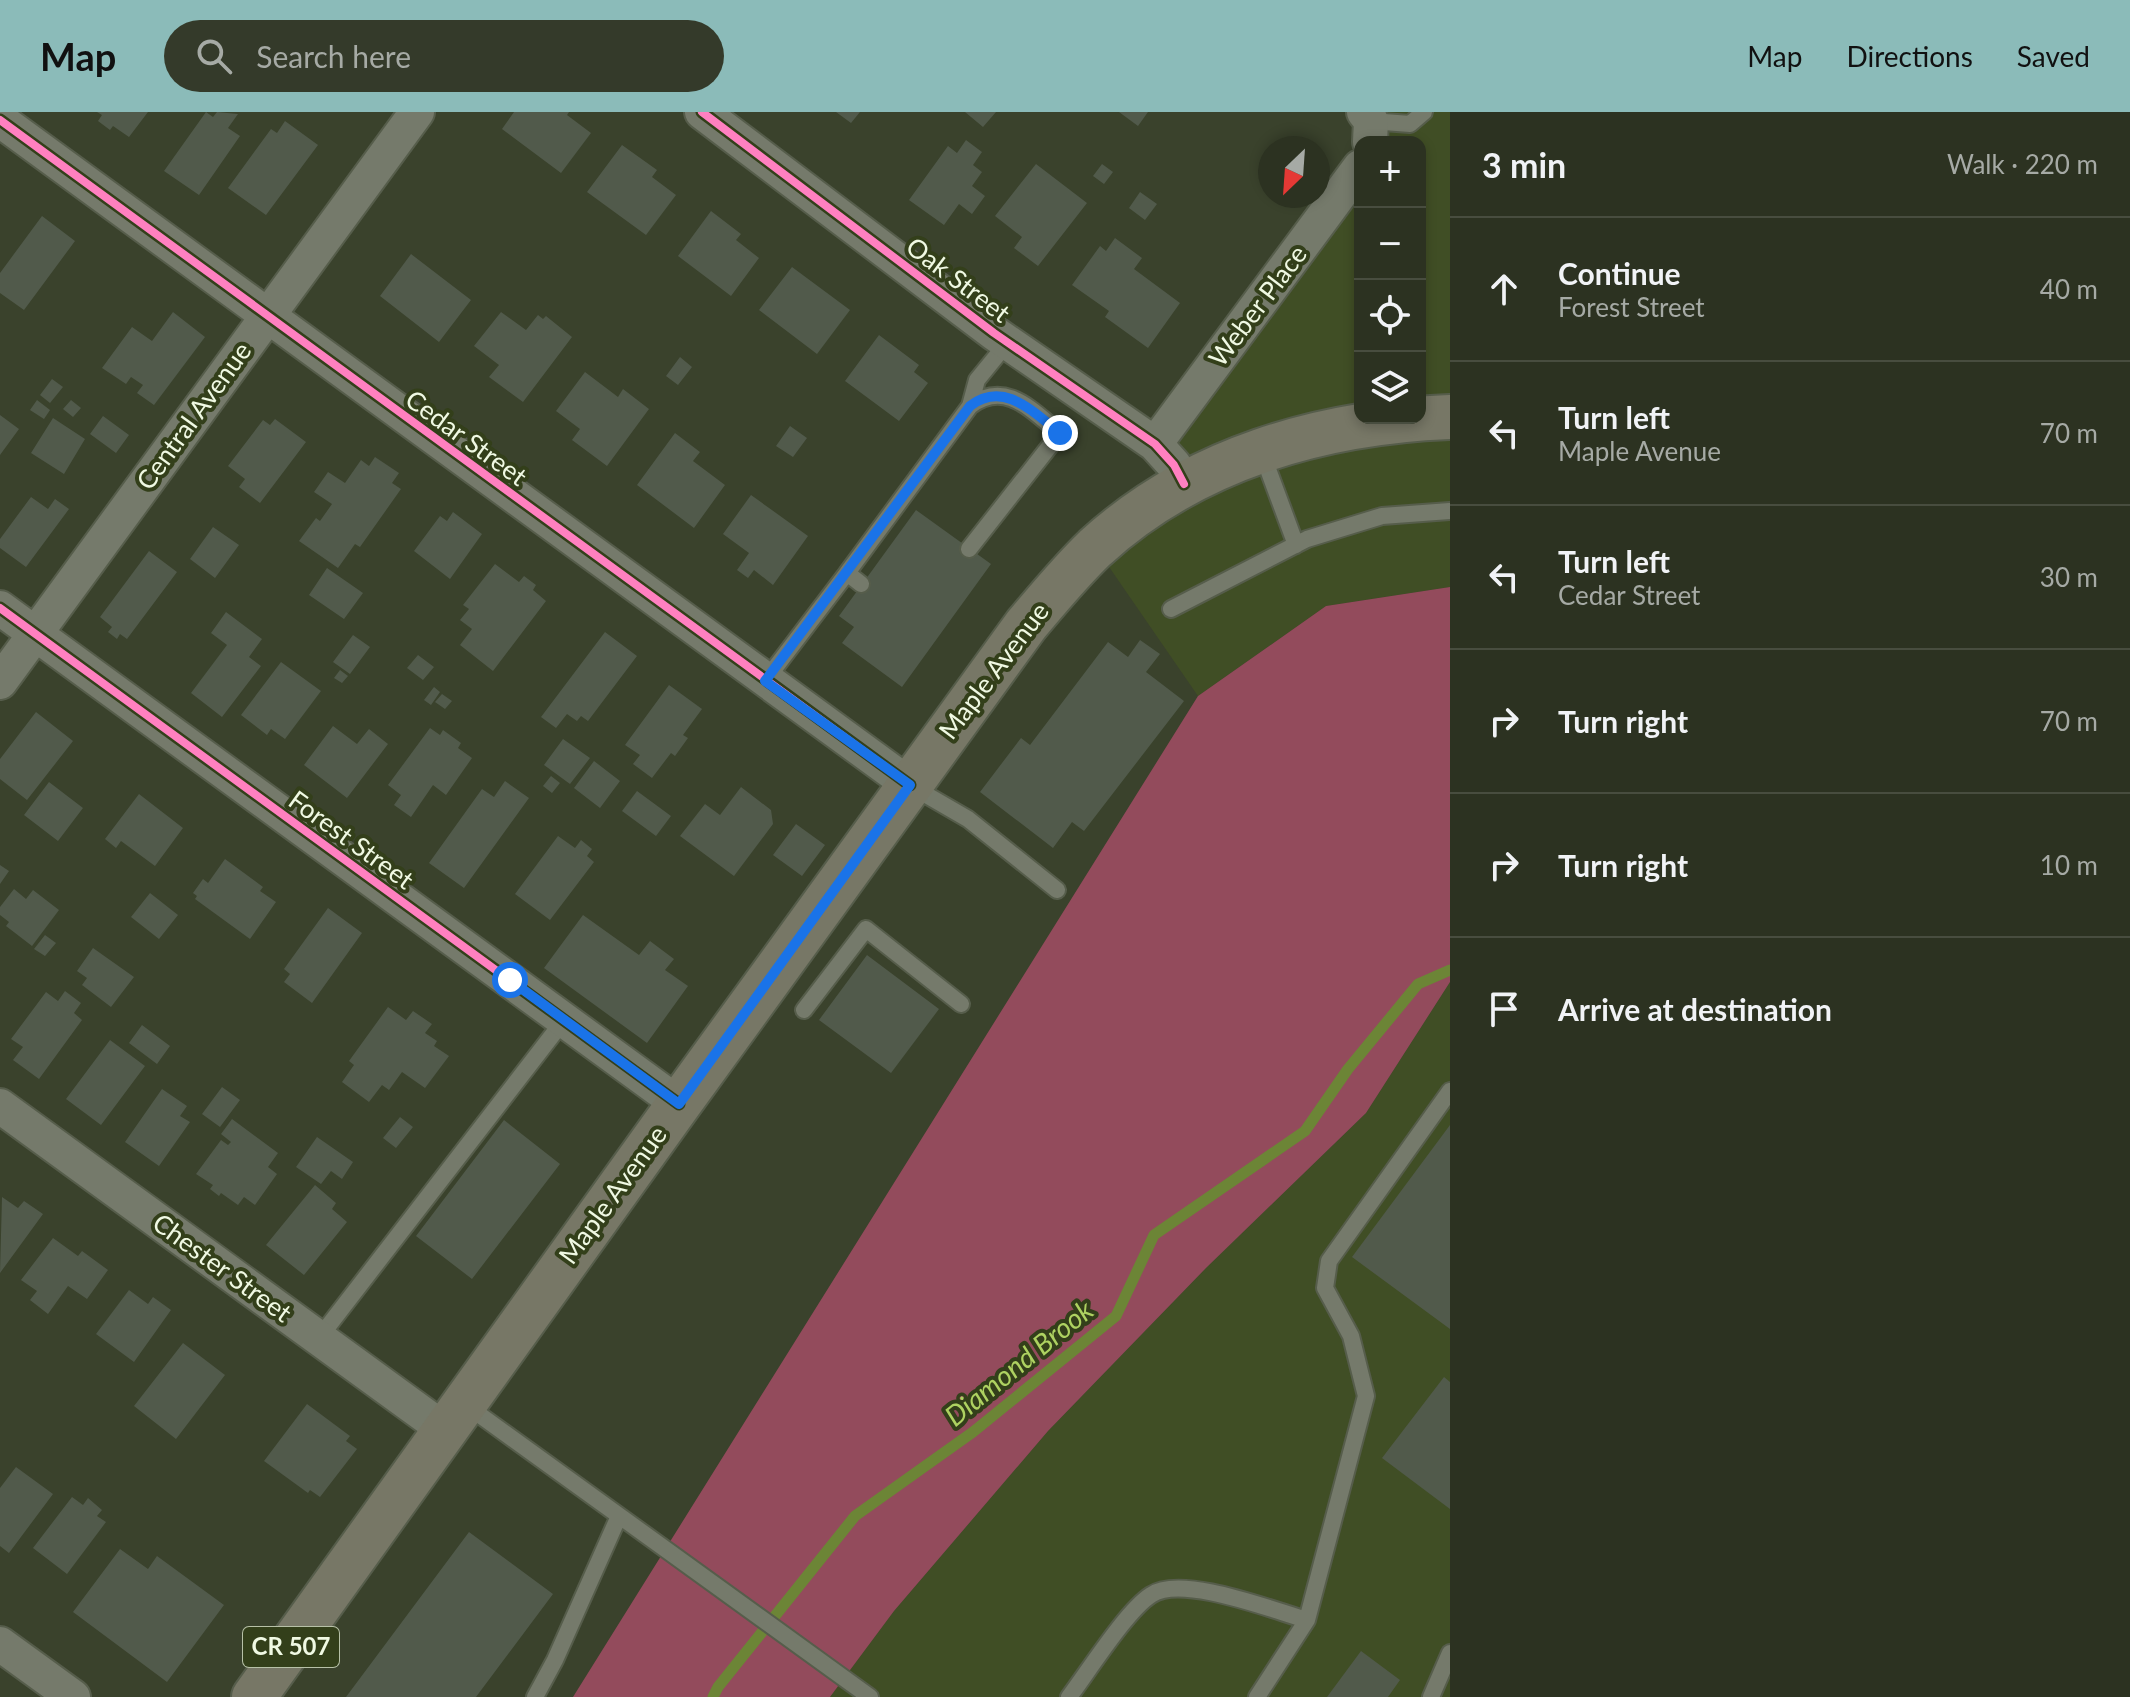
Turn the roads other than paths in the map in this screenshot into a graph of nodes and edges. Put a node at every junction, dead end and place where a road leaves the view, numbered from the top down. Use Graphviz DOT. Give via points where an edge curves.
graph roads {
  1 [pos="417,112"];
  2 [pos="702,112"];
  3 [pos="1424,112"];
  4 [pos="0,120"];
  5 [pos="1368,125"];
  6 [pos="1354,175"];
  7 [pos="266,316"];
  8 [pos="1008,342"];
  9 [pos="970,406"];
  10 [pos="1450,417"];
  11 [pos="1155,444"];
  12 [pos="1262,451"];
  13 [pos="1184,484"];
  14 [pos="1450,511"];
  15 [pos="1296,545"];
  16 [pos="969,549"];
  17 [pos="847,573"];
  18 [pos="861,584"];
  19 [pos="0,608"];
  20 [pos="1171,609"];
  21 [pos="35,634"];
  22 [pos="765,681"];
  23 [pos="0,682"];
  24 [pos="910,785"];
  25 [pos="1057,890"];
  26 [pos="961,1004"];
  27 [pos="804,1010"];
  28 [pos="564,1020"];
  29 [pos="1450,1091"];
  30 [pos="679,1104"];
  31 [pos="0,1106"];
  32 [pos="319,1338"];
  33 [pos="454,1417"];
  34 [pos="619,1516"];
  35 [pos="1307,1620"];
  36 [pos="0,1644"];
  37 [pos="1450,1653"];
  38 [pos="73,1697"];
  39 [pos="254,1697"];
  40 [pos="535,1697"];
  41 [pos="870,1697"];
  42 [pos="1069,1697"];
  43 [pos="1257,1697"];
  44 [pos="1431,1697"];
  1 -- 7 [label="street, Central Avenue"];
  2 -- 8 [label="street, Oak Street"];
  3 -- 5 [label="lane" via="1410,124"];
  4 -- 7 [label="street, Cedar Street"];
  6 -- 11 [label="street, Weber Place"];
  7 -- 21 [label="street, Central Avenue"];
  7 -- 22 [label="street, Cedar Street"];
  8 -- 9 [label="lane" via="977,380"];
  8 -- 11 [label="street, Oak Street"];
  9 -- 16 [label="lane" via="979,398 1005,396 1060,433"];
  9 -- 17 [label="lane"];
  10 -- 12 [label="main road, Maple Avenue / CR 507" via="1329,430"];
  11 -- 13 [label="street, Oak Street"];
  12 -- 13 [label="main road, Maple Avenue / CR 507"];
  12 -- 15 [label="lane"];
  13 -- 24 [label="main road, Maple Avenue / CR 507" via="1135,516 1058,586"];
  14 -- 15 [label="lane" via="1382,516"];
  15 -- 20 [label="lane"];
  17 -- 18 [label="lane"];
  17 -- 22 [label="lane"];
  19 -- 21 [label="street, Forest Street"];
  21 -- 23 [label="street, Central Avenue"];
  21 -- 28 [label="street, Forest Street"];
  22 -- 24 [label="street, Cedar Street"];
  24 -- 25 [label="lane" via="968,819"];
  24 -- 30 [label="main road, Maple Avenue / CR 507"];
  26 -- 27 [label="lane" via="866,929"];
  28 -- 30 [label="street, Forest Street"];
  28 -- 32 [label="lane"];
  29 -- 35 [label="lane" via="1329,1261 1325,1288 1351,1336 1366,1396"];
  30 -- 33 [label="main road, Maple Avenue / CR 507"];
  31 -- 32 [label="street, Chester Street"];
  32 -- 33 [label="street, Chester Street"];
  33 -- 34 [label="lane"];
  33 -- 39 [label="main road, Maple Avenue / CR 507"];
  34 -- 40 [label="lane"];
  34 -- 41 [label="lane"];
  35 -- 42 [label="lane" via="1202,1590 1177,1586 1151,1594"];
  35 -- 43 [label="lane"];
  36 -- 38 [label="street"];
  37 -- 44 [label="lane"];
}
